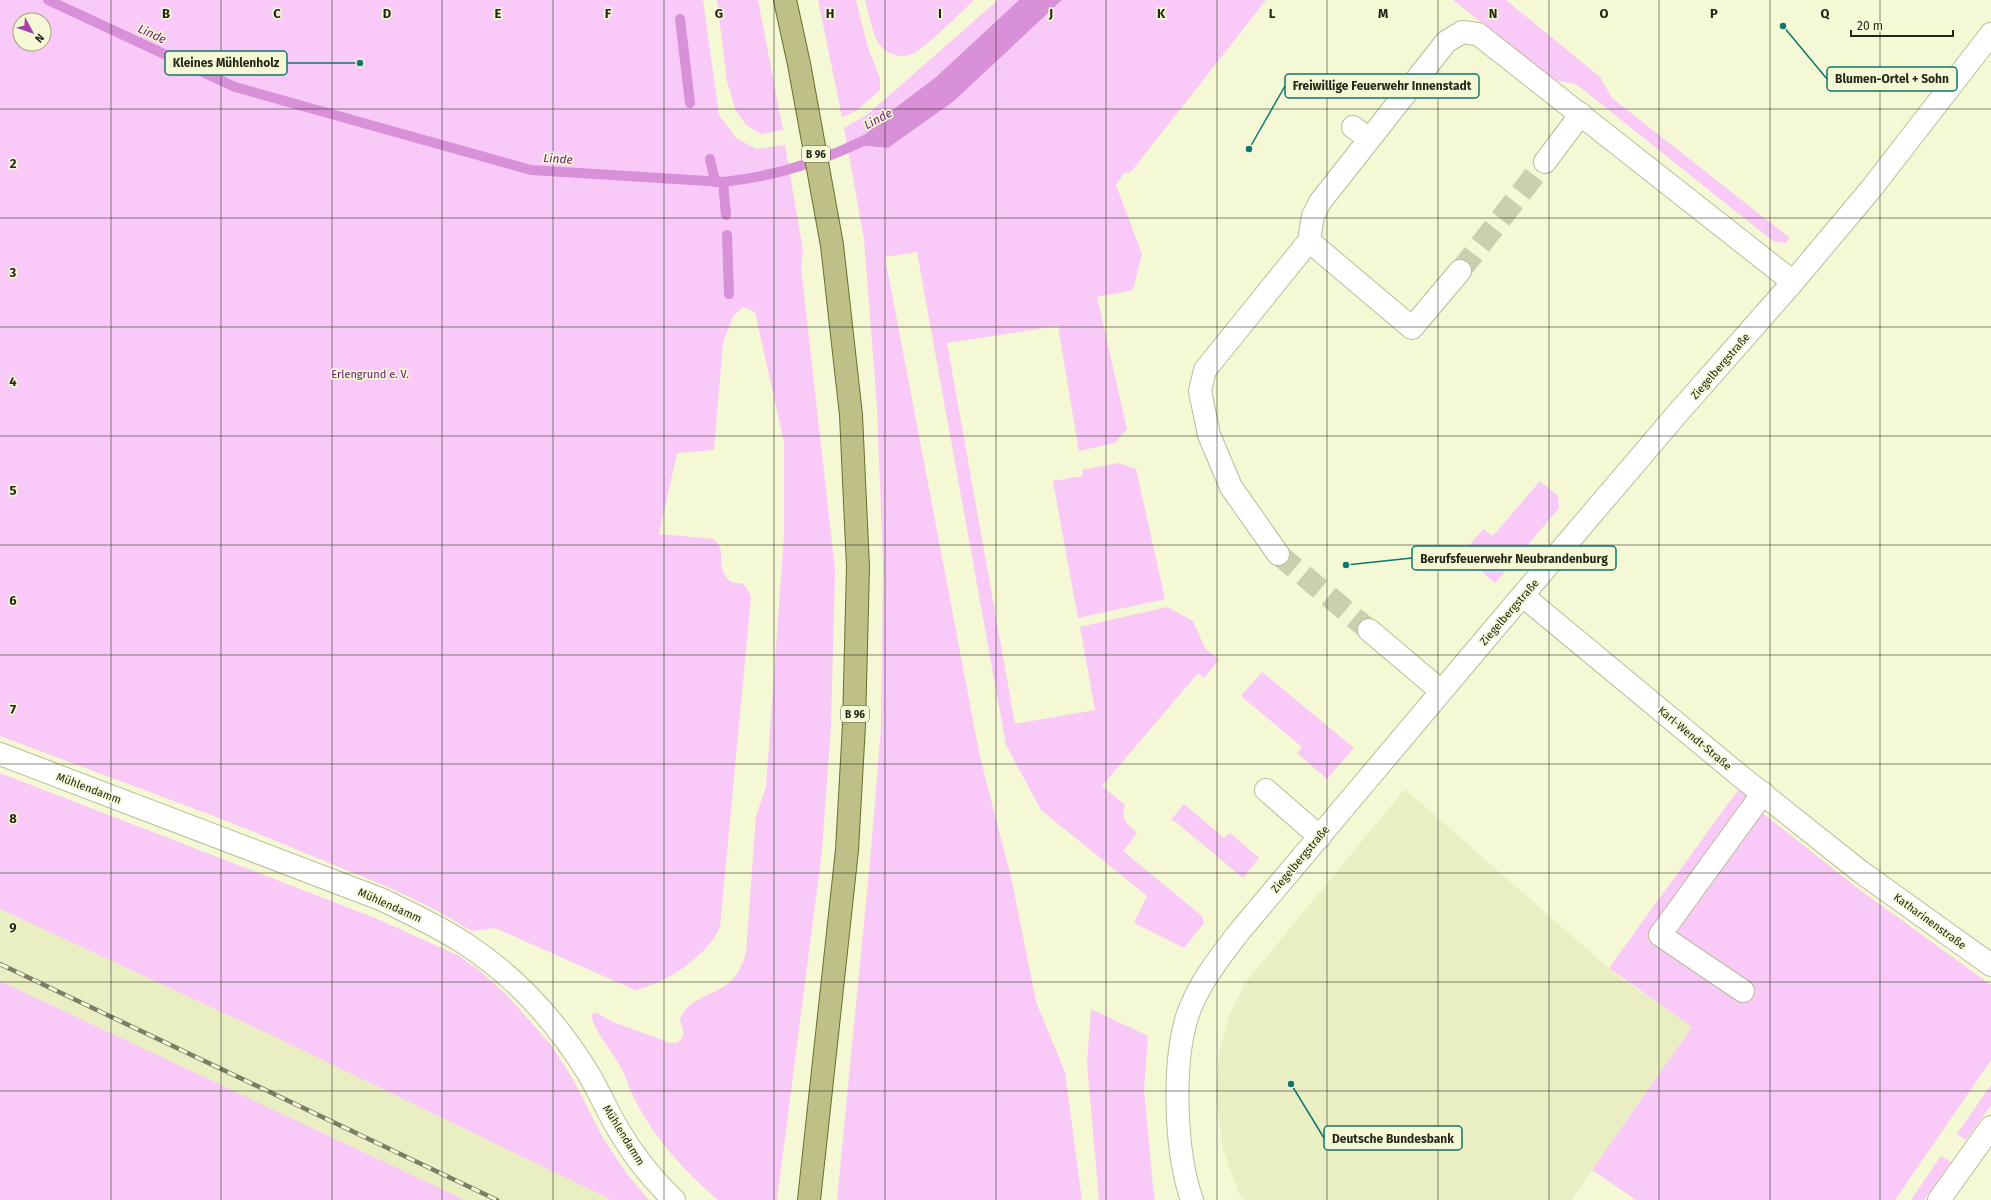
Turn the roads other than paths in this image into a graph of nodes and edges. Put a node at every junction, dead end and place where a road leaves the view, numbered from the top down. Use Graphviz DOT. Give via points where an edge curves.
graph roads {
  1 [pos="785,0"];
  2 [pos="1991,34"];
  3 [pos="1581,114"];
  4 [pos="1545,162"];
  5 [pos="1309,241"];
  6 [pos="1460,271"];
  7 [pos="1793,282"];
  8 [pos="1278,554"];
  9 [pos="1523,596"];
  10 [pos="1369,630"];
  11 [pos="1441,691"];
  12 [pos="0,754"];
  13 [pos="1266,790"];
  14 [pos="1763,794"];
  15 [pos="1320,837"];
  16 [pos="1870,878"];
  17 [pos="1991,965"];
  18 [pos="1743,991"];
  19 [pos="1991,1127"];
  20 [pos="809,1191"];
  21 [pos="674,1200"];
  22 [pos="1192,1200"];
  23 [pos="1939,1200"];
  1 -- 20 [label="main road, B 96" via="832,245 851,415 858,567 854,725 847,850"];
  2 -- 7 [label="street, Ziegelbergstraße" via="1871,189"];
  3 -- 4 [label="street"];
  3 -- 5 [label="street" via="1478,34 1462,32 1446,42 1361,133 1313,216"];
  3 -- 7 [label="street"];
  5 -- 6 [label="street" via="1412,328"];
  5 -- 8 [label="street" via="1205,370 1200,391 1209,435 1231,487"];
  7 -- 9 [label="street, Ziegelbergstraße"];
  9 -- 11 [label="street, Ziegelbergstraße"];
  9 -- 14 [label="street, Karl-Wendt-Straße"];
  10 -- 11 [label="street"];
  11 -- 15 [label="street, Ziegelbergstraße"];
  12 -- 21 [label="street, Mühlendamm" via="384,900 464,943 513,980 562,1033 589,1074 622,1136 643,1166"];
  13 -- 15 [label="street"];
  14 -- 16 [label="street, Karl-Wendt-Straße"];
  14 -- 18 [label="street" via="1660,935"];
  15 -- 22 [label="street, Ziegelbergstraße" via="1243,927 1213,967 1188,1015 1181,1045 1178,1088 1180,1146"];
  16 -- 17 [label="street, Katharinenstraße"];
  19 -- 23 [label="street"];
}
